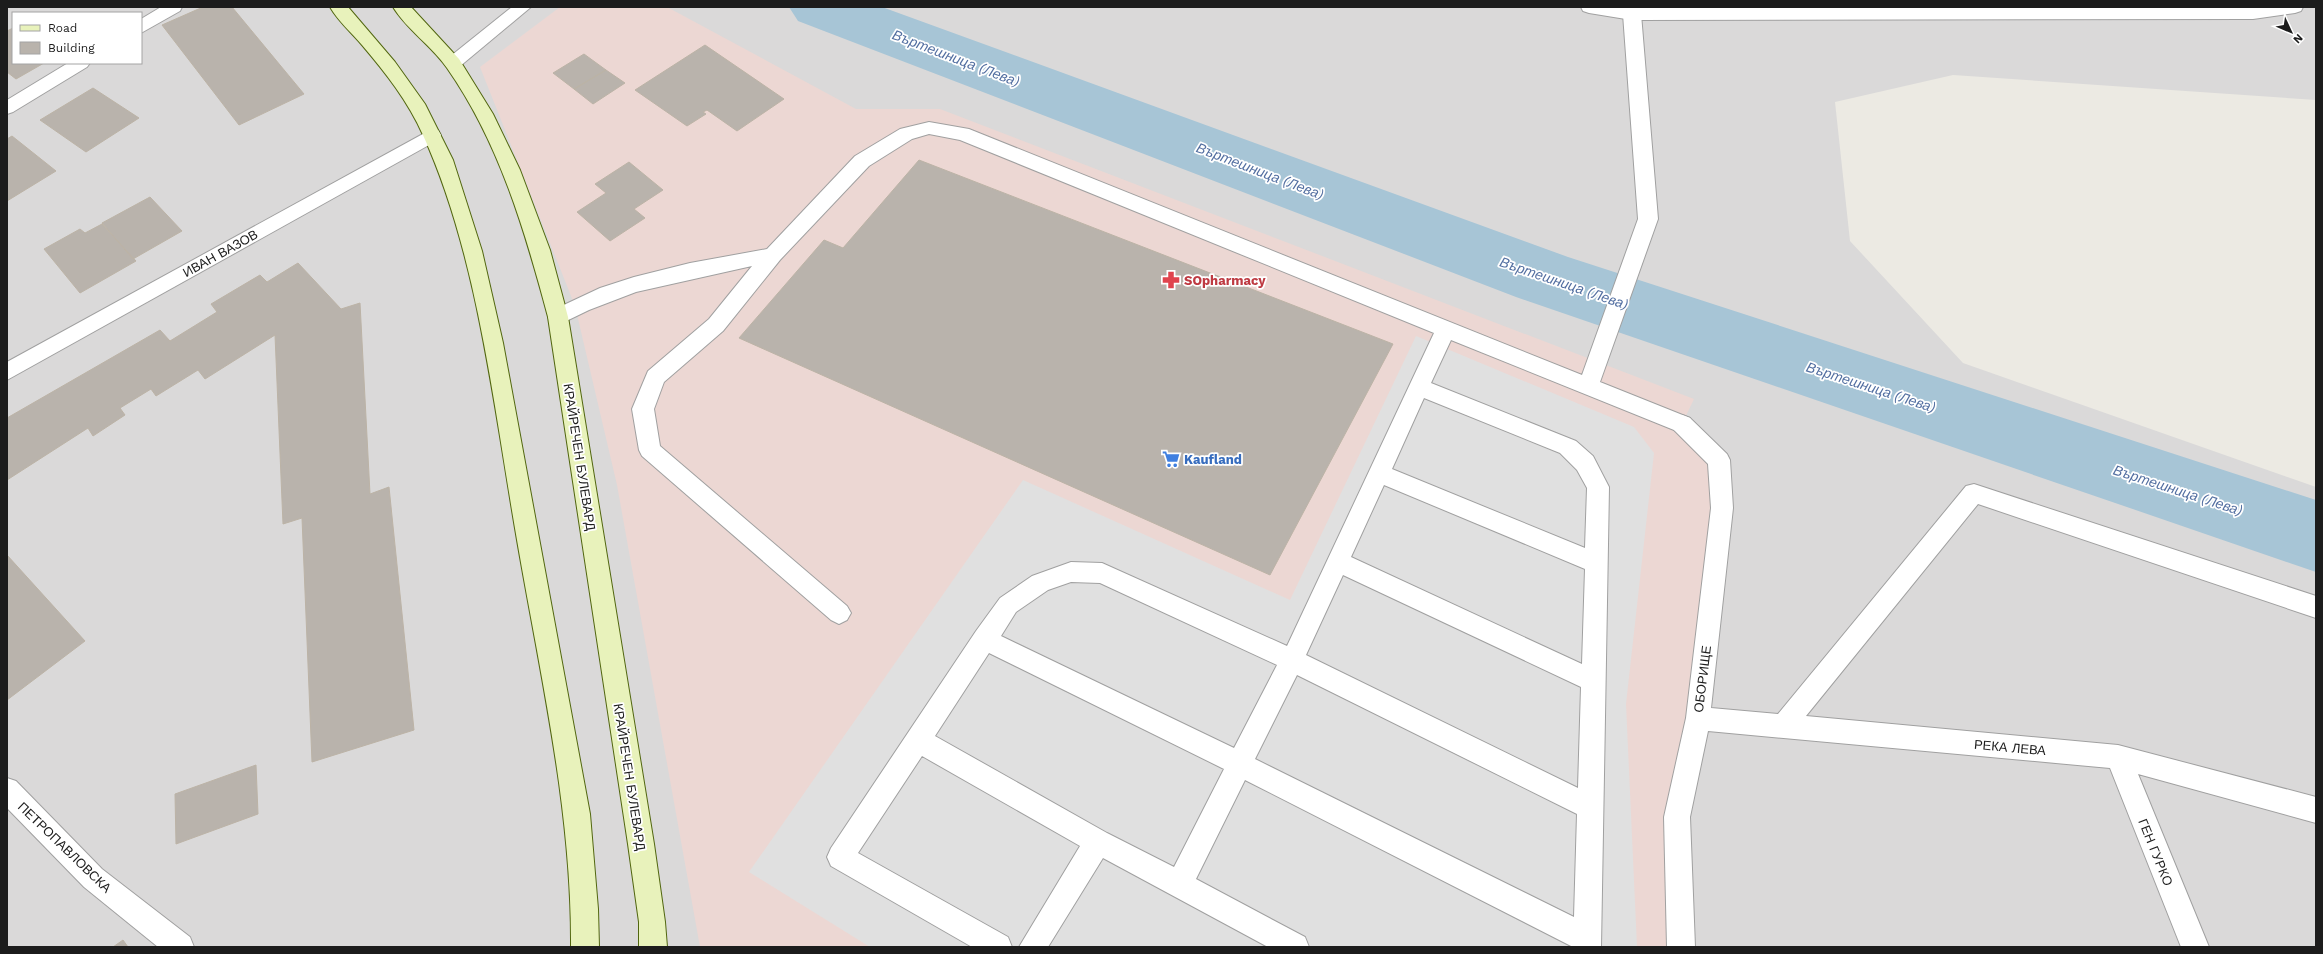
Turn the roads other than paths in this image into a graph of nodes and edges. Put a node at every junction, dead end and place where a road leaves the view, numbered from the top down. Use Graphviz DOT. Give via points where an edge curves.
graph roads {
  1 [pos="174,7"];
  2 [pos="338,7"];
  3 [pos="401,7"];
  4 [pos="523,7"];
  5 [pos="1589,7"];
  6 [pos="2295,7"];
  7 [pos="1630,10"];
  8 [pos="1964,10"];
  9 [pos="142,26"];
  10 [pos="453,63"];
  11 [pos="79,64"];
  12 [pos="7,108"];
  13 [pos="432,135"];
  14 [pos="773,255"];
  15 [pos="558,317"];
  16 [pos="1446,329"];
  17 [pos="7,372"];
  18 [pos="1419,387"];
  19 [pos="1588,387"];
  20 [pos="1379,473"];
  21 [pos="1338,562"];
  22 [pos="1596,563"];
  23 [pos="2316,607"];
  24 [pos="839,613"];
  25 [pos="984,639"];
  26 [pos="1292,660"];
  27 [pos="1593,681"];
  28 [pos="1698,718"];
  29 [pos="1784,726"];
  30 [pos="918,740"];
  31 [pos="2118,758"];
  32 [pos="1240,764"];
  33 [pos="7,790"];
  34 [pos="1590,807"];
  35 [pos="2316,810"];
  36 [pos="1098,842"];
  37 [pos="1179,884"];
  38 [pos="1587,942"];
  39 [pos="180,947"];
  40 [pos="585,947"];
  41 [pos="653,947"];
  42 [pos="998,947"];
  43 [pos="1033,947"];
  44 [pos="1296,947"];
  45 [pos="1681,947"];
  46 [pos="2195,947"];
  1 -- 9 [label="street"];
  2 -- 13 [label="street" via="397,77"];
  3 -- 10 [label="street, КРАЙРЕЧЕН БУЛЕВАРД"];
  4 -- 10 [label="street"];
  5 -- 7 [label="street"];
  6 -- 8 [label="street" via="2253,13"];
  7 -- 8 [label="street"];
  7 -- 19 [label="street" via="1648,219"];
  10 -- 15 [label="street, КРАЙРЕЧЕН БУЛЕВАРД" via="484,114 511,170 540,250"];
  11 -- 12 [label="street"];
  13 -- 17 [label="street, ИВАН ВАЗОВ"];
  13 -- 40 [label="street" via="465,223 493,343 577,814 585,909"];
  14 -- 15 [label="street" via="678,274 630,287 575,306"];
  14 -- 16 [label="street" via="862,160 906,134 929,128 963,134"];
  14 -- 24 [label="street" via="716,325 655,377 644,409 650,450"];
  15 -- 41 [label="street, КРАЙРЕЧЕН БУЛЕВАРД" via="641,844"];
  16 -- 18 [label="street"];
  16 -- 19 [label="street"];
  18 -- 20 [label="street"];
  18 -- 22 [label="street" via="1568,447 1585,463 1598,487"];
  19 -- 28 [label="street, ОБОРИЩЕ" via="1682,424 1719,460 1721,500"];
  20 -- 21 [label="street"];
  20 -- 22 [label="street"];
  21 -- 26 [label="street"];
  21 -- 27 [label="street"];
  22 -- 27 [label="street"];
  23 -- 29 [label="street" via="1974,493"];
  25 -- 26 [label="street" via="1008,605 1040,583 1071,572 1102,573"];
  25 -- 30 [label="street"];
  25 -- 32 [label="street"];
  26 -- 32 [label="street"];
  26 -- 34 [label="street"];
  27 -- 34 [label="street"];
  28 -- 29 [label="street, РЕКА ЛЕВА"];
  28 -- 45 [label="street, ОБОРИЩЕ" via="1677,817"];
  29 -- 31 [label="street, РЕКА ЛЕВА"];
  30 -- 36 [label="street"];
  30 -- 42 [label="street" via="840,857"];
  31 -- 35 [label="street, РЕКА ЛЕВА"];
  31 -- 46 [label="street, ГЕН ГУРКО"];
  32 -- 37 [label="street"];
  32 -- 38 [label="street"];
  33 -- 39 [label="street, ПЕТРОПАВЛОВСКА" via="93,878"];
  34 -- 38 [label="street"];
  36 -- 37 [label="street"];
  36 -- 43 [label="street"];
  37 -- 44 [label="street"];
}
